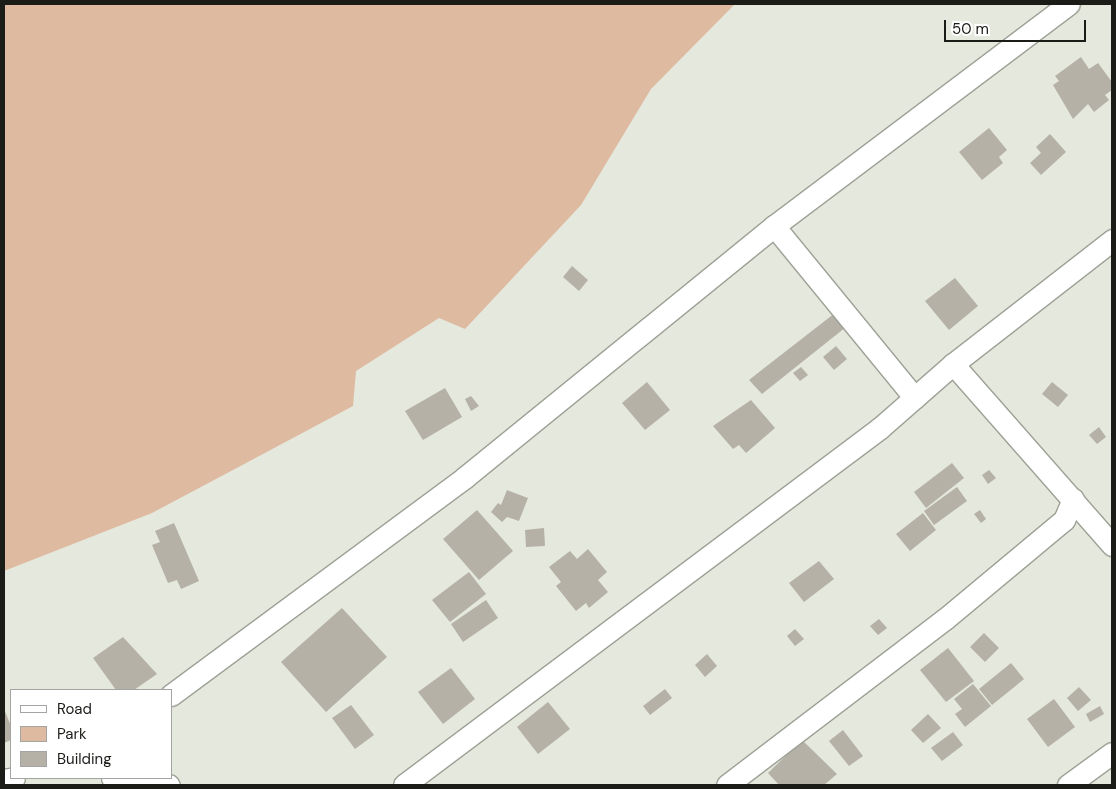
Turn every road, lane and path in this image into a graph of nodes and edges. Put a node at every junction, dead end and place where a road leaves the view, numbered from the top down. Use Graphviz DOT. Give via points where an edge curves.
graph roads {
  1 [pos="1069,4"];
  2 [pos="774,226"];
  3 [pos="1112,240"];
  4 [pos="953,364"];
  5 [pos="914,398"];
  6 [pos="1073,499"];
  7 [pos="1112,545"];
  8 [pos="172,694"];
  9 [pos="1112,754"];
  10 [pos="120,779"];
  11 [pos="169,785"];
  12 [pos="404,785"];
  13 [pos="726,785"];
  14 [pos="1068,785"];
  1 -- 2 [label="street"];
  2 -- 5 [label="street"];
  2 -- 8 [label="street" via="464,478"];
  3 -- 4 [label="street"];
  4 -- 5 [label="street"];
  4 -- 6 [label="street"];
  5 -- 12 [label="street"];
  6 -- 7 [label="street"];
  6 -- 13 [label="street" via="1064,520 945,619"];
  9 -- 14 [label="street"];
  10 -- 11 [label="street"];
}
